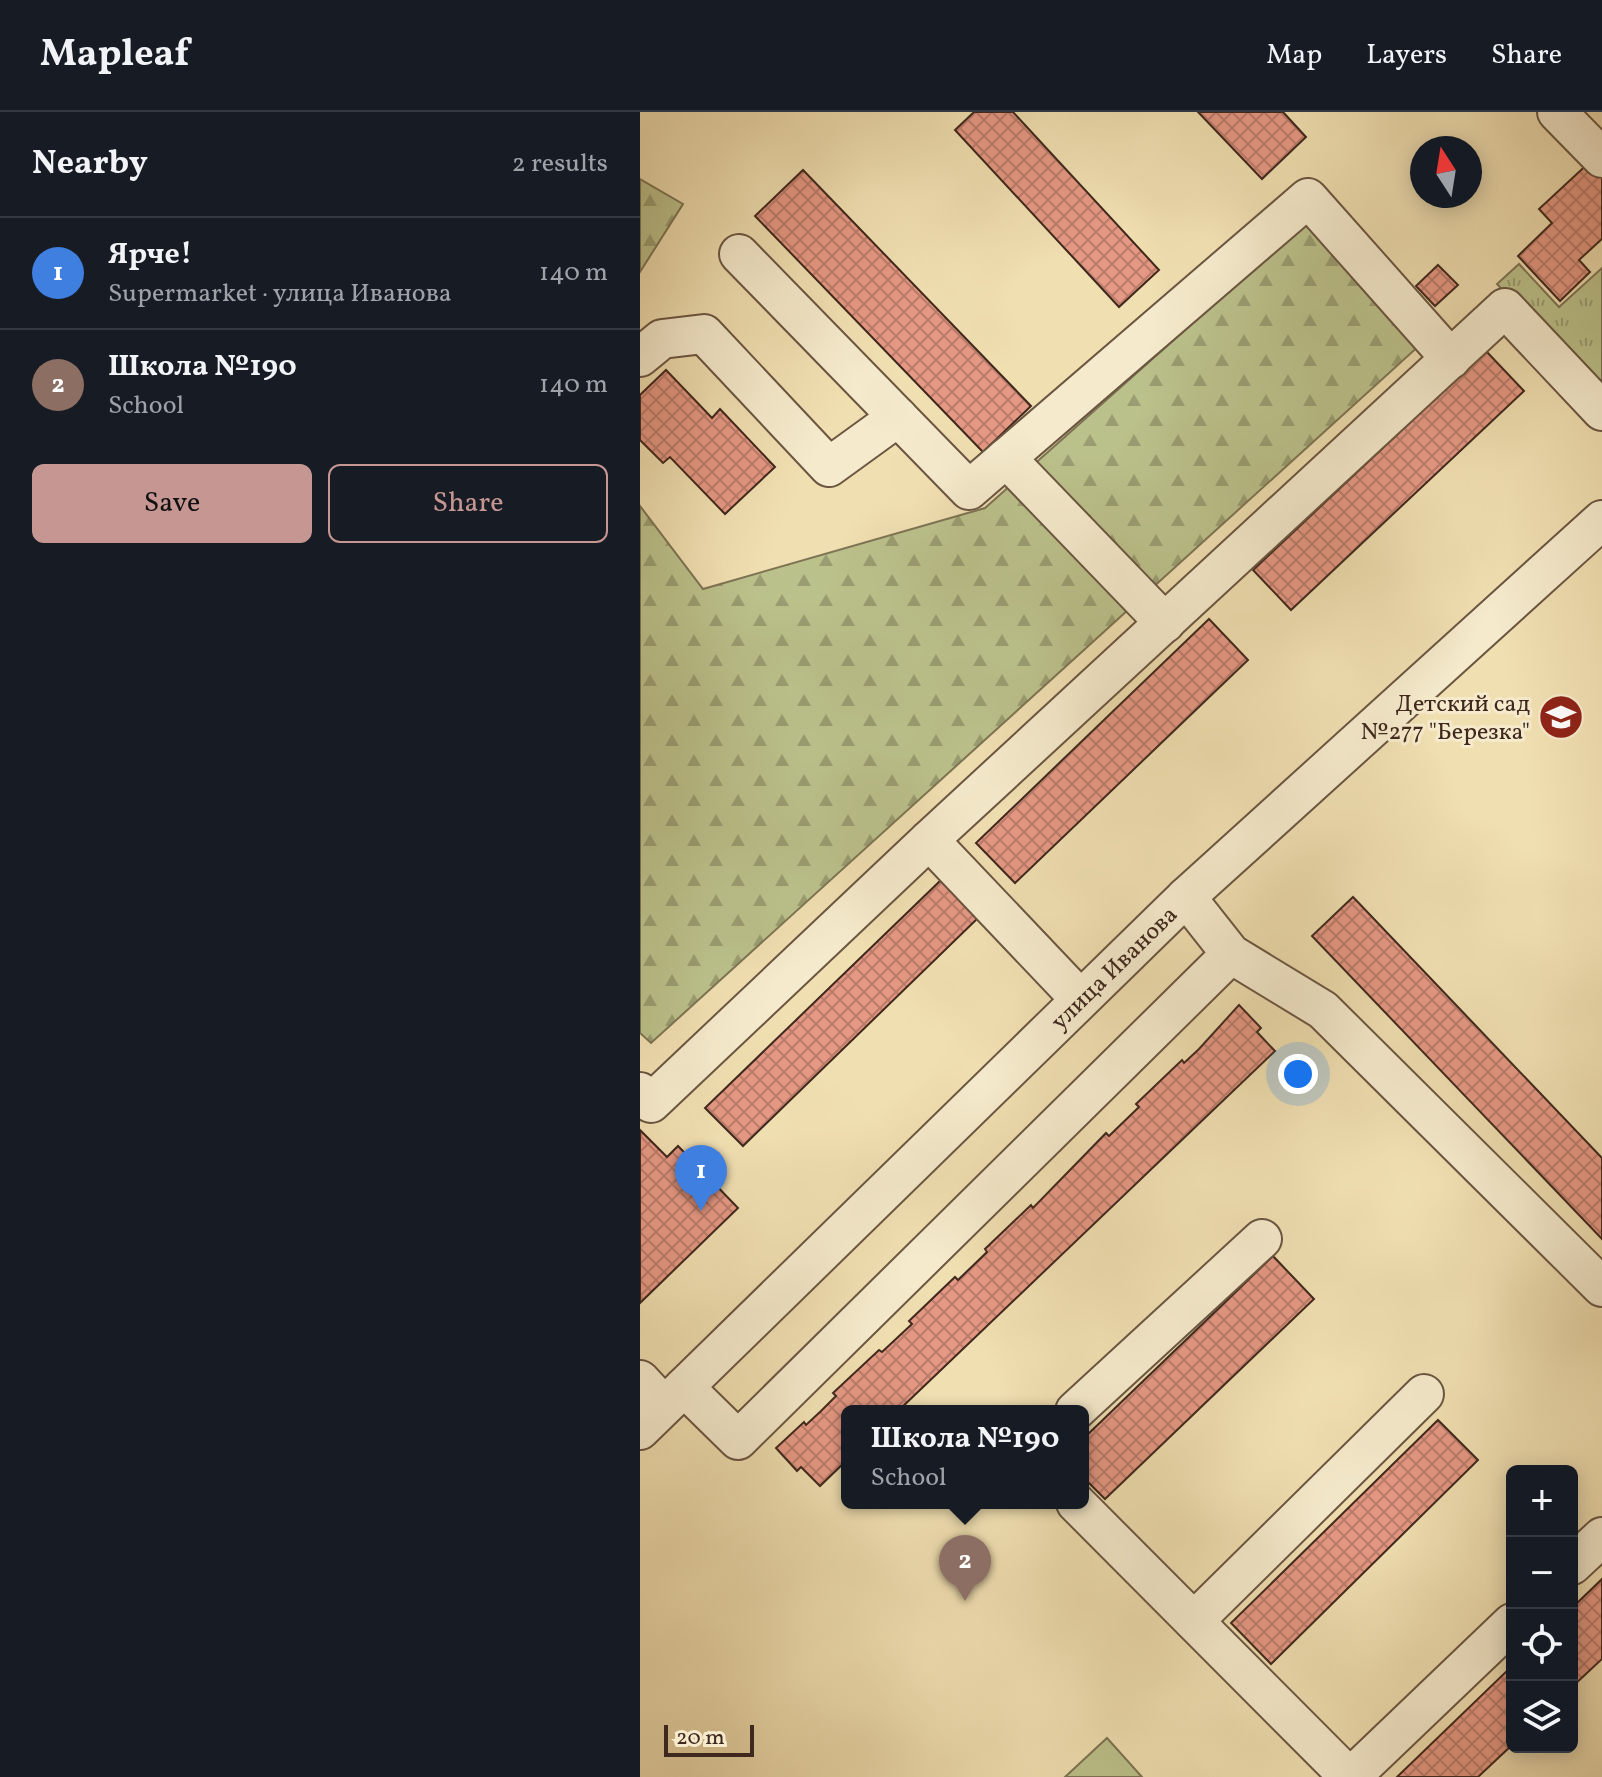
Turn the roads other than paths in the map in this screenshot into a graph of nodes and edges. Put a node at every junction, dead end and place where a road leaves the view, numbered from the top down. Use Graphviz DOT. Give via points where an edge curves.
graph roads {
  1 [pos="1557,112"];
  2 [pos="1602,158"];
  3 [pos="739,254"];
  4 [pos="640,357"];
  5 [pos="1451,359"];
  6 [pos="1602,411"];
  7 [pos="898,417"];
  8 [pos="1006,458"];
  9 [pos="1602,520"];
  10 [pos="1165,623"];
  11 [pos="929,840"];
  12 [pos="1186,897"];
  13 [pos="1231,954"];
  14 [pos="1080,999"];
  15 [pos="640,1092"];
  16 [pos="1262,1239"];
  17 [pos="1602,1287"];
  18 [pos="1424,1394"];
  19 [pos="657,1401"];
  20 [pos="1082,1405"];
  21 [pos="1082,1509"];
  22 [pos="1602,1537"];
  23 [pos="1578,1559"];
  24 [pos="1194,1621"];
  25 [pos="1506,1629"];
  26 [pos="1350,1777"];
  1 -- 2 [label="street"];
  3 -- 7 [label="street"];
  4 -- 7 [label="street" via="662,339 704,334 829,467"];
  5 -- 6 [label="street" via="1505,308"];
  5 -- 8 [label="street" via="1308,198"];
  5 -- 10 [label="street"];
  7 -- 8 [label="street" via="969,490"];
  8 -- 10 [label="street"];
  9 -- 12 [label="street, улица Иванова"];
  10 -- 11 [label="street"];
  11 -- 14 [label="street"];
  11 -- 15 [label="street" via="651,1103"];
  12 -- 13 [label="street"];
  12 -- 14 [label="street, улица Иванова"];
  13 -- 17 [label="street" via="1323,1010"];
  13 -- 19 [label="street" via="738,1440"];
  14 -- 19 [label="street, улица Иванова"];
  16 -- 20 [label="street"];
  18 -- 24 [label="street"];
  21 -- 24 [label="street"];
  22 -- 23 [label="street"];
  24 -- 26 [label="street"];
  25 -- 26 [label="street"];
}
